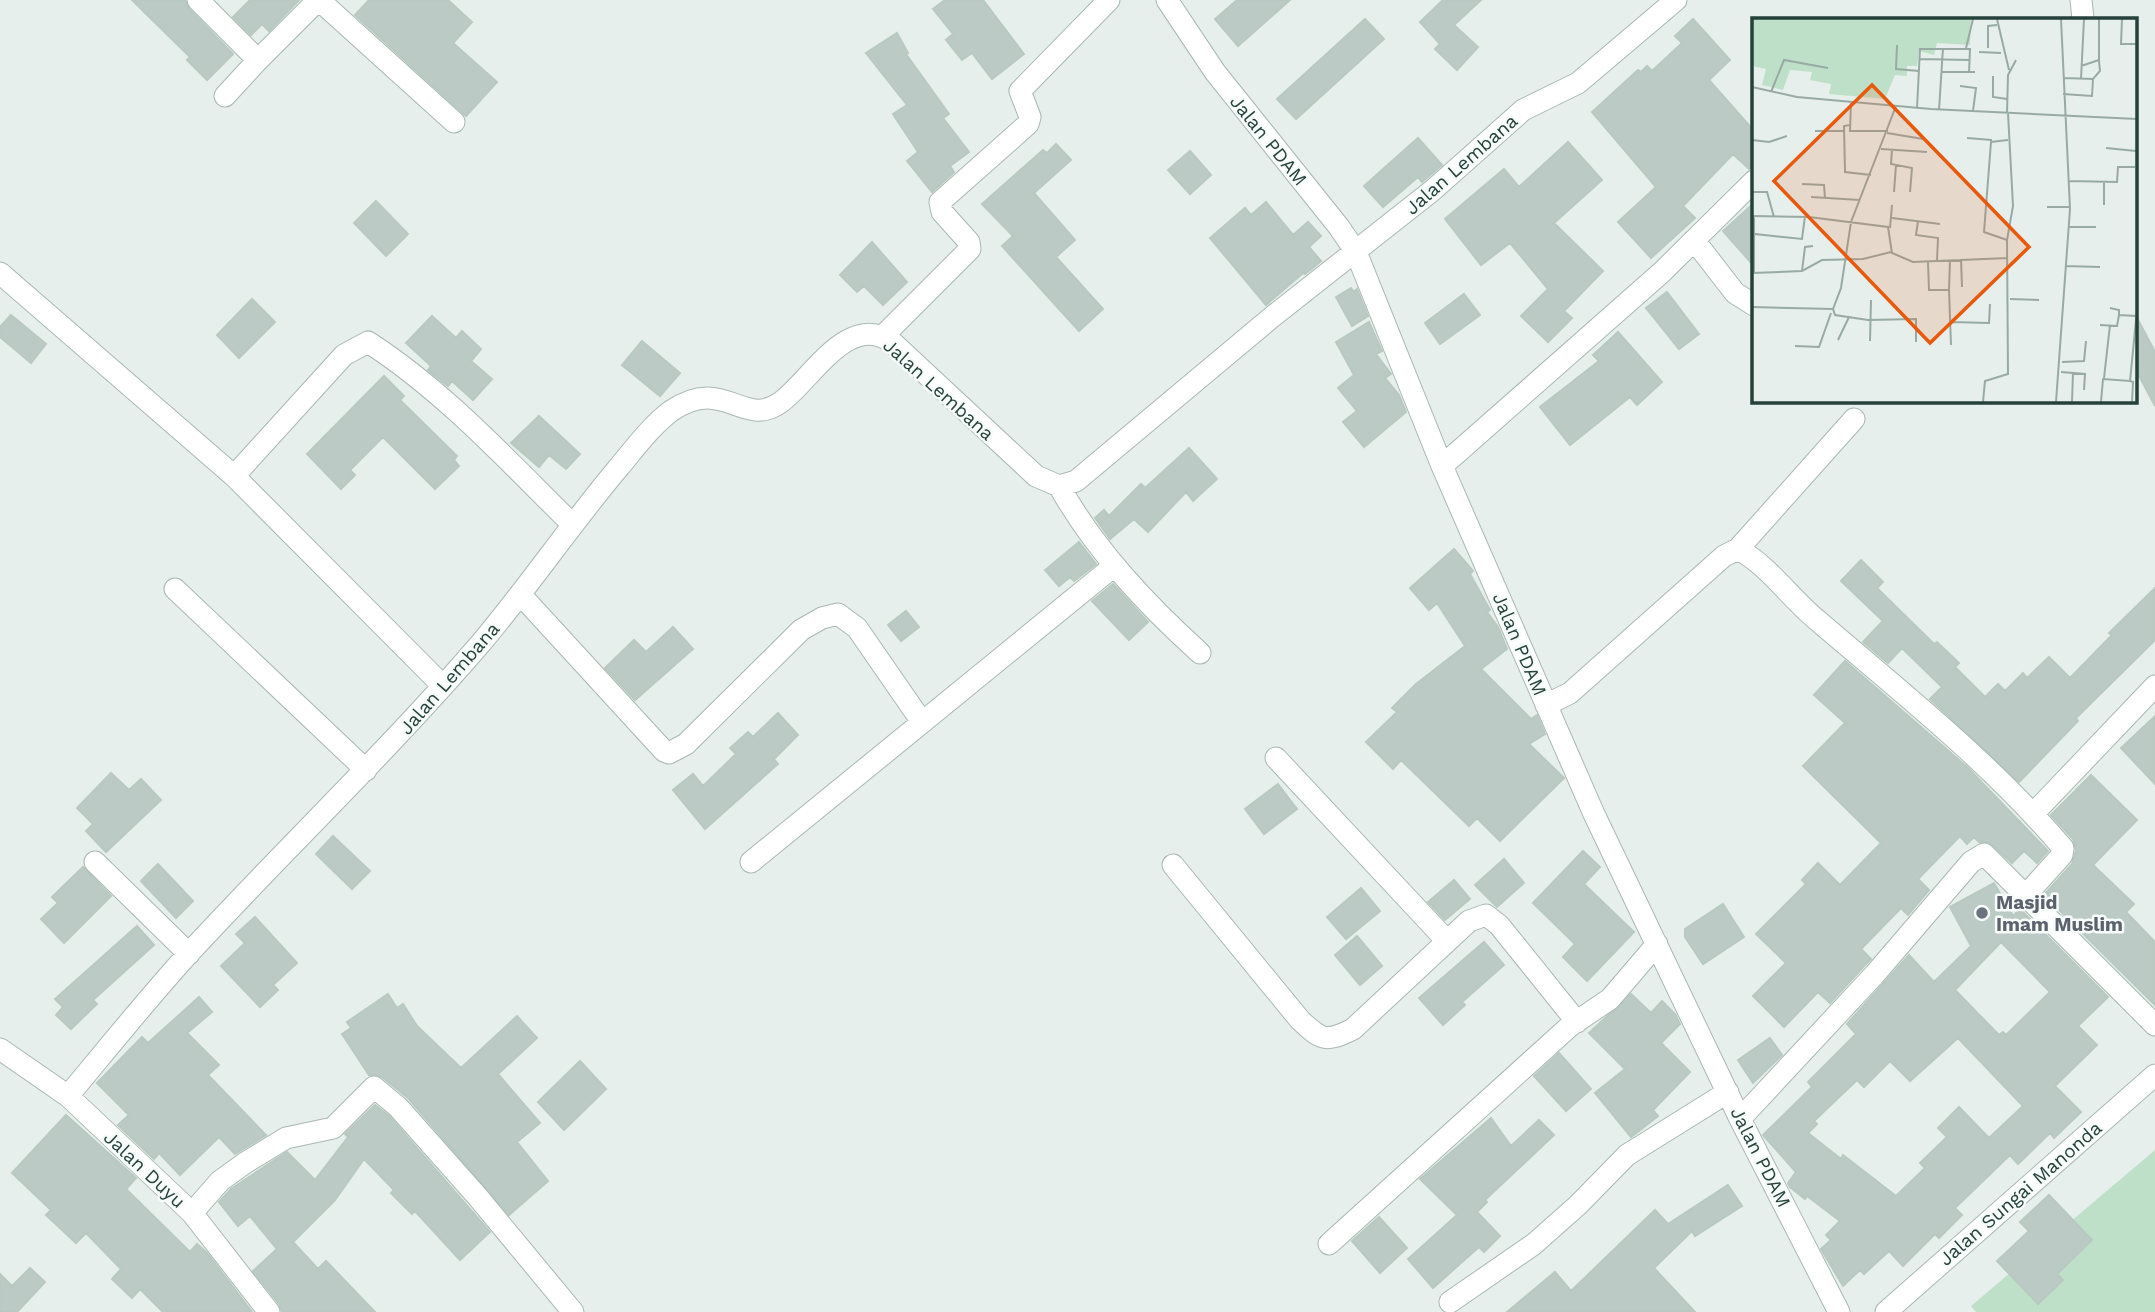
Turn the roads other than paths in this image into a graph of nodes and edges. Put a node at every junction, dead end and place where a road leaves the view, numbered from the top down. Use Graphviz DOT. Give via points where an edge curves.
graph roads {
  1 [pos="198,0"];
  2 [pos="319,0"];
  3 [pos="1109,0"];
  4 [pos="1167,0"];
  5 [pos="1676,0"];
  6 [pos="2081,0"];
  7 [pos="2083,18"];
  8 [pos="258,60"];
  9 [pos="225,96"];
  10 [pos="454,122"];
  11 [pos="1752,183"];
  12 [pos="1694,240"];
  13 [pos="1356,252"];
  14 [pos="1,275"];
  15 [pos="1752,304"];
  16 [pos="883,336"];
  17 [pos="1854,419"];
  18 [pos="1442,466"];
  19 [pos="234,476"];
  20 [pos="1059,486"];
  21 [pos="571,523"];
  22 [pos="1738,550"];
  23 [pos="1114,566"];
  24 [pos="175,589"];
  25 [pos="520,594"];
  26 [pos="1200,653"];
  27 [pos="443,686"];
  28 [pos="2155,686"];
  29 [pos="1546,705"];
  30 [pos="922,722"];
  31 [pos="1276,758"];
  32 [pos="366,770"];
  33 [pos="2033,814"];
  34 [pos="95,862"];
  35 [pos="751,862"];
  36 [pos="1173,865"];
  37 [pos="2026,895"];
  38 [pos="1447,941"];
  39 [pos="1657,944"];
  40 [pos="189,954"];
  41 [pos="1577,1021"];
  42 [pos="2155,1025"];
  43 [pos="0,1049"];
  44 [pos="2155,1075"];
  45 [pos="1728,1092"];
  46 [pos="68,1096"];
  47 [pos="1740,1119"];
  48 [pos="192,1213"];
  49 [pos="1329,1244"];
  50 [pos="1450,1302"];
  51 [pos="269,1312"];
  52 [pos="573,1312"];
  53 [pos="1839,1312"];
  54 [pos="1886,1312"];
  1 -- 8 [label="street"];
  2 -- 8 [label="street"];
  2 -- 10 [label="street"];
  3 -- 16 [label="street" via="1020,91 1030,117 1028,124 940,202 942,212 970,249"];
  4 -- 13 [label="street, Jalan PDAM" via="1202,55"];
  5 -- 13 [label="street, Jalan Lembana" via="1578,83 1523,110"];
  6 -- 7 [label="street"];
  8 -- 9 [label="street"];
  11 -- 12 [label="street"];
  12 -- 15 [label="street" via="1735,293"];
  12 -- 18 [label="street"];
  13 -- 18 [label="street, Jalan PDAM"];
  13 -- 20 [label="street, Jalan Lembana" via="1082,477"];
  14 -- 19 [label="street"];
  16 -- 20 [label="street, Jalan Lembana" via="1036,477"];
  16 -- 21 [label="street, Jalan Lembana" via="864,332 835,350 773,408 750,410 712,395 681,405 651,430"];
  17 -- 22 [label="street"];
  18 -- 29 [label="street, Jalan PDAM"];
  19 -- 21 [label="street" via="344,355 368,342 399,361 456,411"];
  19 -- 27 [label="street"];
  20 -- 23 [label="street" via="1081,526"];
  21 -- 25 [label="street, Jalan Lembana"];
  22 -- 29 [label="street" via="1724,556 1570,692"];
  22 -- 33 [label="street" via="1752,557 1814,618 1950,732"];
  23 -- 26 [label="street"];
  23 -- 30 [label="street"];
  24 -- 32 [label="street"];
  25 -- 27 [label="street, Jalan Lembana"];
  25 -- 30 [label="street" via="669,753 686,744 801,631 838,614 857,628"];
  27 -- 32 [label="street, Jalan Lembana"];
  28 -- 33 [label="street"];
  29 -- 39 [label="street, Jalan PDAM"];
  30 -- 35 [label="street"];
  31 -- 38 [label="street"];
  32 -- 40 [label="street, Jalan Lembana"];
  33 -- 37 [label="street" via="2064,851"];
  34 -- 40 [label="street"];
  36 -- 38 [label="street" via="1318,1037 1335,1039 1353,1029"];
  37 -- 42 [label="street"];
  37 -- 47 [label="street" via="1987,856 1974,858 1875,974"];
  38 -- 41 [label="street" via="1469,921 1486,915"];
  39 -- 41 [label="street" via="1610,999"];
  39 -- 45 [label="street, Jalan PDAM"];
  40 -- 46 [label="street, Jalan Lembana"];
  41 -- 49 [label="street"];
  43 -- 46 [label="street, Jalan Duyu"];
  44 -- 54 [label="street, Jalan Sungai Manonda"];
  45 -- 47 [label="street, Jalan PDAM"];
  45 -- 50 [label="street" via="1627,1155 1534,1244"];
  46 -- 48 [label="street, Jalan Duyu"];
  47 -- 53 [label="street, Jalan PDAM"];
  48 -- 51 [label="street, Jalan Duyu"];
  48 -- 52 [label="street" via="220,1181 245,1163 286,1138 333,1128 374,1087 398,1107 468,1186"];
}
